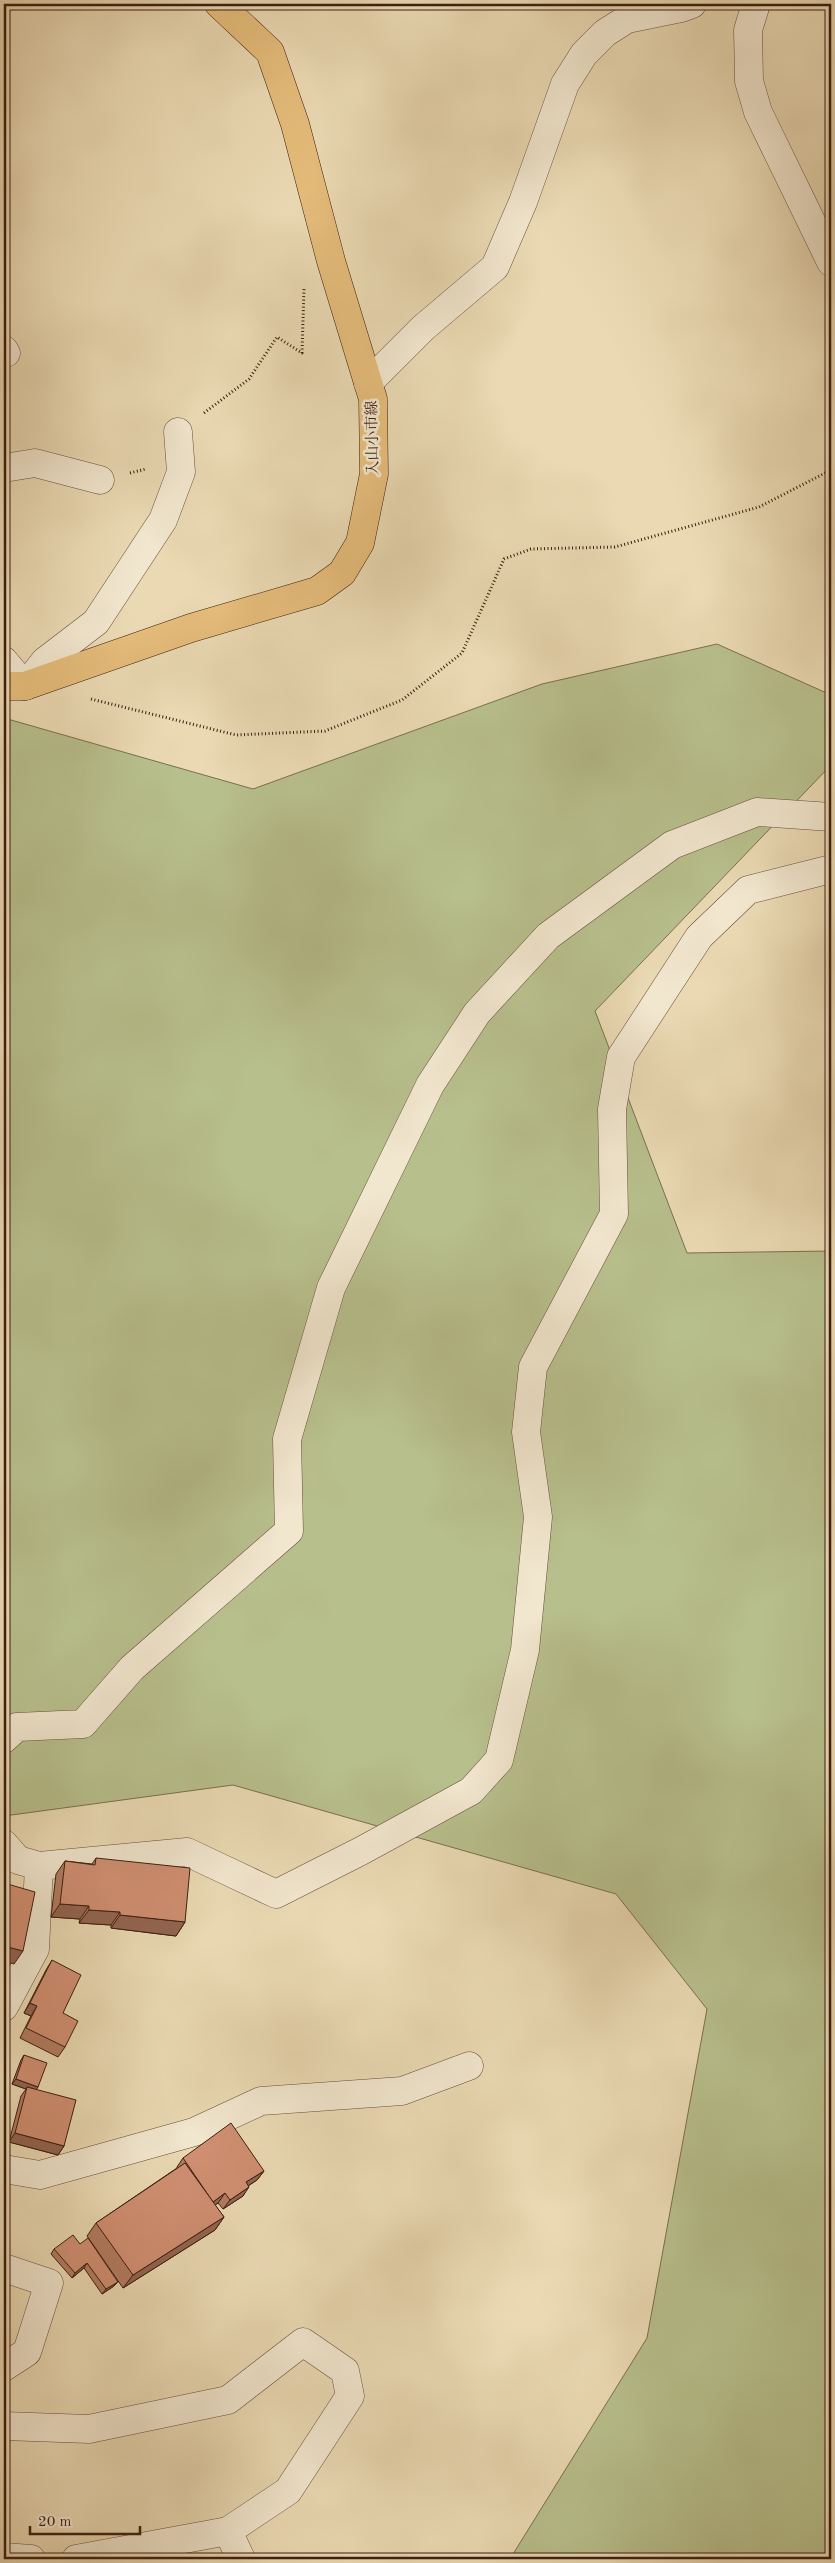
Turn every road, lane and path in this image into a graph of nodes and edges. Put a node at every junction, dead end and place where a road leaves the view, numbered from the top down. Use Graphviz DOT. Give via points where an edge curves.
graph roads {
  1 [pos="219,4"];
  2 [pos="692,4"];
  3 [pos="756,4"];
  4 [pos="328,247"];
  5 [pos="831,262"];
  6 [pos="368,383"];
  7 [pos="178,432"];
  8 [pos="4,468"];
  9 [pos="831,470"];
  10 [pos="100,480"];
  11 [pos="4,661"];
  12 [pos="52,676"];
  13 [pos="14,686"];
  14 [pos="831,817"];
  15 [pos="831,869"];
  16 [pos="4,1739"];
  17 [pos="16,1857"];
  18 [pos="4,2007"];
  19 [pos="469,2066"];
  20 [pos="4,2170"];
  21 [pos="4,2268"];
  22 [pos="4,2367"];
  23 [pos="4,2426"];
  24 [pos="228,2531"];
  25 [pos="4,2557"];
  26 [pos="31,2559"];
  27 [pos="76,2559"];
  28 [pos="241,2559"];
  1 -- 4 [label="main road, 入山小市線" via="270,52 295,124"];
  2 -- 6 [label="street" via="627,19 605,33 584,54 565,84 523,202 495,267 423,328"];
  3 -- 5 [label="street" via="748,30 749,82 758,112"];
  4 -- 6 [label="main road, 入山小市線"];
  4 -- 7 [label="path" via="303,291 302,353 277,337 249,379"];
  6 -- 12 [label="main road, 入山小市線" via="373,399 374,474 360,543 342,573 318,591 191,628"];
  7 -- 10 [label="path" via="146,469"];
  7 -- 13 [label="street" via="181,472 163,520 96,622"];
  8 -- 10 [label="street" via="35,463"];
  9 -- 12 [label="path" via="760,507 615,547 531,549 504,559 462,654 402,700 325,731 236,735 83,697"];
  11 -- 13 [label="street"];
  12 -- 13 [label="main road, 入山小市線"];
  14 -- 16 [label="street" via="757,812 672,845 548,936 477,1013 430,1085 331,1288 287,1439 289,1531 132,1668 83,1724 17,1727"];
  15 -- 17 [label="street" via="748,890 699,936 621,1057 612,1109 614,1214 533,1367 526,1432 538,1517 525,1650 499,1760 471,1791 361,1852 276,1894 187,1852"];
  17 -- 18 [label="street" via="35,1950"];
  19 -- 20 [label="street" via="402,2092 262,2101 194,2132 40,2175"];
  21 -- 22 [label="street" via="50,2283 27,2352"];
  23 -- 24 [label="street" via="90,2429 228,2400 303,2342 345,2371 350,2396 288,2491"];
  24 -- 27 [label="street"];
  24 -- 28 [label="street"];
  25 -- 26 [label="street"];
}
